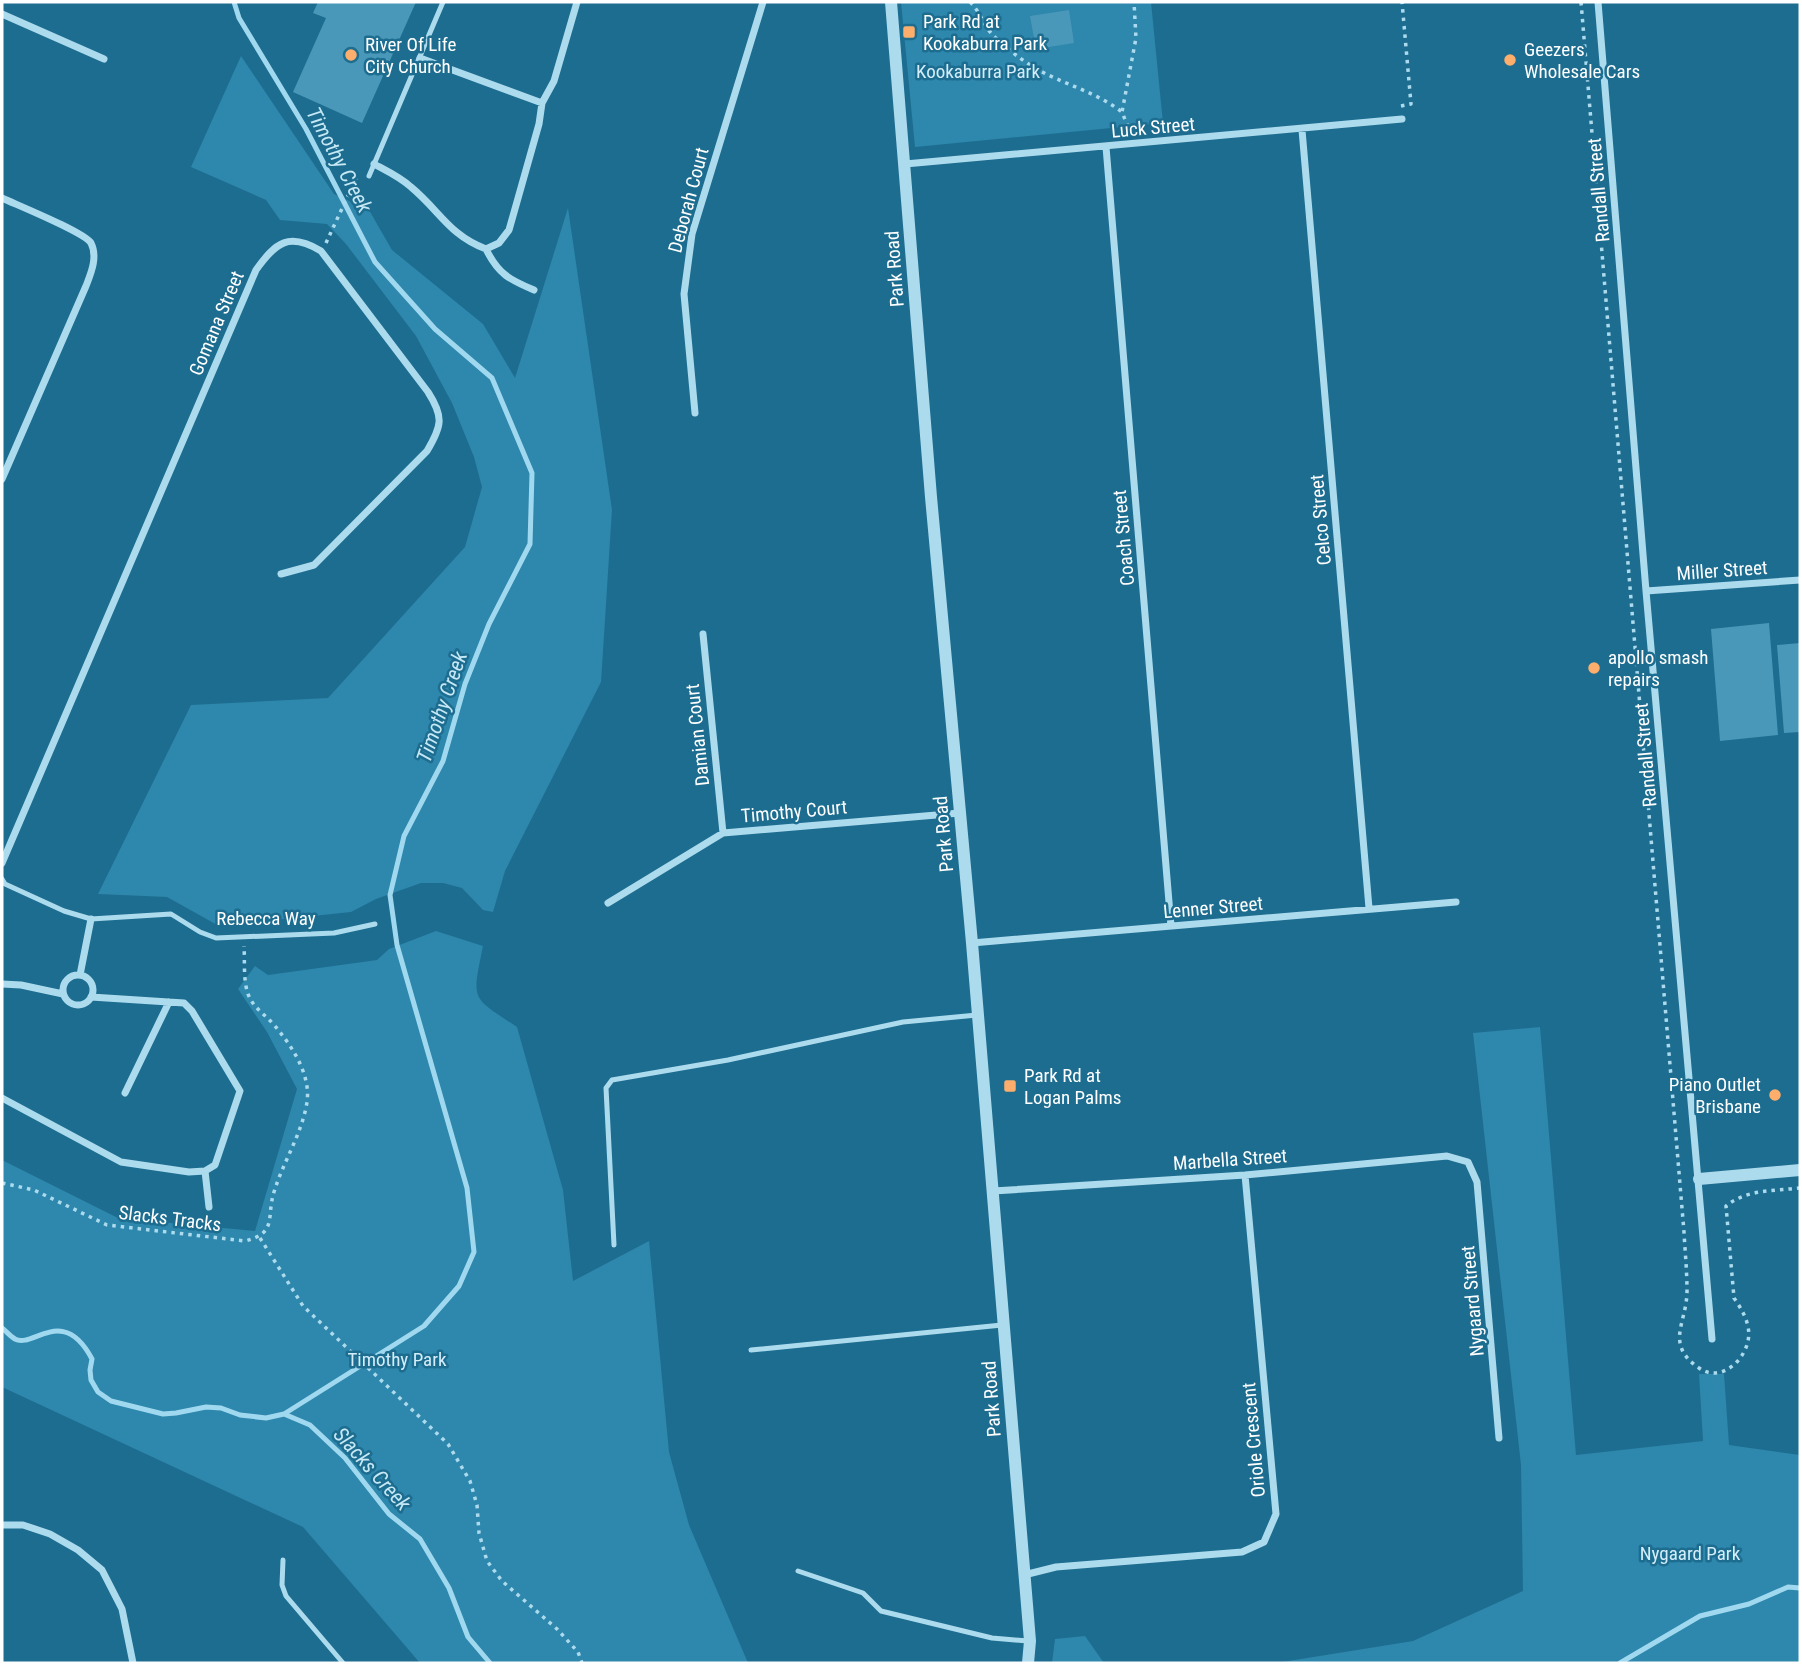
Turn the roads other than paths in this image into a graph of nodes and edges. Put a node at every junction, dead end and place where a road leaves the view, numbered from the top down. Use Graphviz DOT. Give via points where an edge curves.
graph roads {
  1 [pos="443,2"];
  2 [pos="577,2"];
  3 [pos="764,2"];
  4 [pos="891,2"];
  5 [pos="1598,2"];
  6 [pos="2,14"];
  7 [pos="420,58"];
  8 [pos="104,59"];
  9 [pos="542,103"];
  10 [pos="1402,119"];
  11 [pos="1302,130"];
  12 [pos="1106,147"];
  13 [pos="374,164"];
  14 [pos="905,164"];
  15 [pos="369,176"];
  16 [pos="2,198"];
  17 [pos="486,249"];
  18 [pos="534,290"];
  19 [pos="695,413"];
  20 [pos="2,479"];
  21 [pos="281,574"];
  22 [pos="1800,580"];
  23 [pos="1646,592"];
  24 [pos="703,634"];
  25 [pos="960,813"];
  26 [pos="723,833"];
  27 [pos="2,863"];
  28 [pos="2,879"];
  29 [pos="1456,902"];
  30 [pos="608,903"];
  31 [pos="1369,908"];
  32 [pos="91,919"];
  33 [pos="375,924"];
  34 [pos="1171,926"];
  35 [pos="972,943"];
  36 [pos="80,975"];
  37 [pos="2,984"];
  38 [pos="63,994"];
  39 [pos="91,997"];
  40 [pos="169,1002"];
  41 [pos="977,1015"];
  42 [pos="125,1093"];
  43 [pos="2,1098"];
  44 [pos="1468,1162"];
  45 [pos="1800,1170"];
  46 [pos="205,1171"];
  47 [pos="1245,1175"];
  48 [pos="1699,1179"];
  49 [pos="993,1191"];
  50 [pos="209,1208"];
  51 [pos="614,1244"];
  52 [pos="1005,1325"];
  53 [pos="1712,1339"];
  54 [pos="751,1350"];
  55 [pos="1499,1438"];
  56 [pos="2,1525"];
  57 [pos="283,1560"];
  58 [pos="798,1571"];
  59 [pos="1024,1575"];
  60 [pos="1030,1641"];
  61 [pos="133,1663"];
  62 [pos="343,1663"];
  63 [pos="1027,1663"];
  1 -- 7 [label="lane"];
  2 -- 9 [label="street" via="554,81"];
  3 -- 19 [label="street, Deborah Court" via="686,262 684,294"];
  4 -- 14 [label="street, Park Road"];
  5 -- 23 [label="street, Randall Street"];
  6 -- 8 [label="street"];
  7 -- 9 [label="street"];
  7 -- 13 [label="lane"];
  9 -- 17 [label="street" via="509,230 499,243"];
  10 -- 11 [label="street, Luck Street"];
  11 -- 12 [label="street, Luck Street"];
  11 -- 31 [label="street, Celco Street"];
  12 -- 14 [label="street, Luck Street"];
  12 -- 34 [label="street, Coach Street"];
  13 -- 15 [label="lane"];
  13 -- 17 [label="street" via="414,189 454,232"];
  14 -- 25 [label="street, Park Road"];
  16 -- 20 [label="street" via="89,240 93,267"];
  17 -- 18 [label="street" via="508,279"];
  21 -- 27 [label="street, Gomana Street" via="314,565 427,451 439,432 438,408 428,392 321,251 304,241 284,242 269,252 256,270"];
  22 -- 23 [label="street, Miller Street"];
  23 -- 48 [label="street, Randall Street"];
  24 -- 26 [label="street, Damian Court"];
  25 -- 26 [label="street, Timothy Court"];
  25 -- 35 [label="street, Park Road"];
  26 -- 30 [label="street, Timothy Court"];
  28 -- 32 [label="lane, Rebecca Way" via="64,911"];
  29 -- 31 [label="street, Lenner Street"];
  31 -- 34 [label="street, Lenner Street"];
  32 -- 33 [label="lane, Rebecca Way" via="170,914 216,938 334,933"];
  32 -- 36 [label="street"];
  34 -- 35 [label="street, Lenner Street"];
  35 -- 41 [label="street, Park Road"];
  36 -- 38 [label="street" via="66,979"];
  36 -- 39 [label="street" via="92,983"];
  37 -- 38 [label="street"];
  38 -- 39 [label="street" via="73,1005"];
  39 -- 40 [label="street"];
  40 -- 42 [label="street"];
  40 -- 46 [label="street" via="184,1003 192,1012 240,1091 215,1165"];
  41 -- 49 [label="street, Park Road"];
  41 -- 51 [label="lane" via="903,1022 612,1080 607,1088"];
  43 -- 46 [label="street" via="121,1162"];
  44 -- 47 [label="street, Marbella Street" via="1447,1156"];
  44 -- 55 [label="street, Nygaard Street" via="1476,1182"];
  45 -- 48 [label="street"];
  46 -- 50 [label="street"];
  47 -- 49 [label="street, Marbella Street"];
  47 -- 59 [label="street, Oriole Crescent" via="1276,1514 1264,1542 1242,1552 1056,1567"];
  48 -- 53 [label="street, Randall Street"];
  49 -- 52 [label="street, Park Road"];
  52 -- 54 [label="lane"];
  52 -- 59 [label="street, Park Road"];
  56 -- 61 [label="street" via="23,1525 50,1534 102,1570 122,1609"];
  57 -- 62 [label="lane" via="286,1596"];
  58 -- 60 [label="lane" via="863,1592 881,1611 992,1638"];
  59 -- 60 [label="street, Park Road"];
  60 -- 63 [label="street, Park Road"];
}
